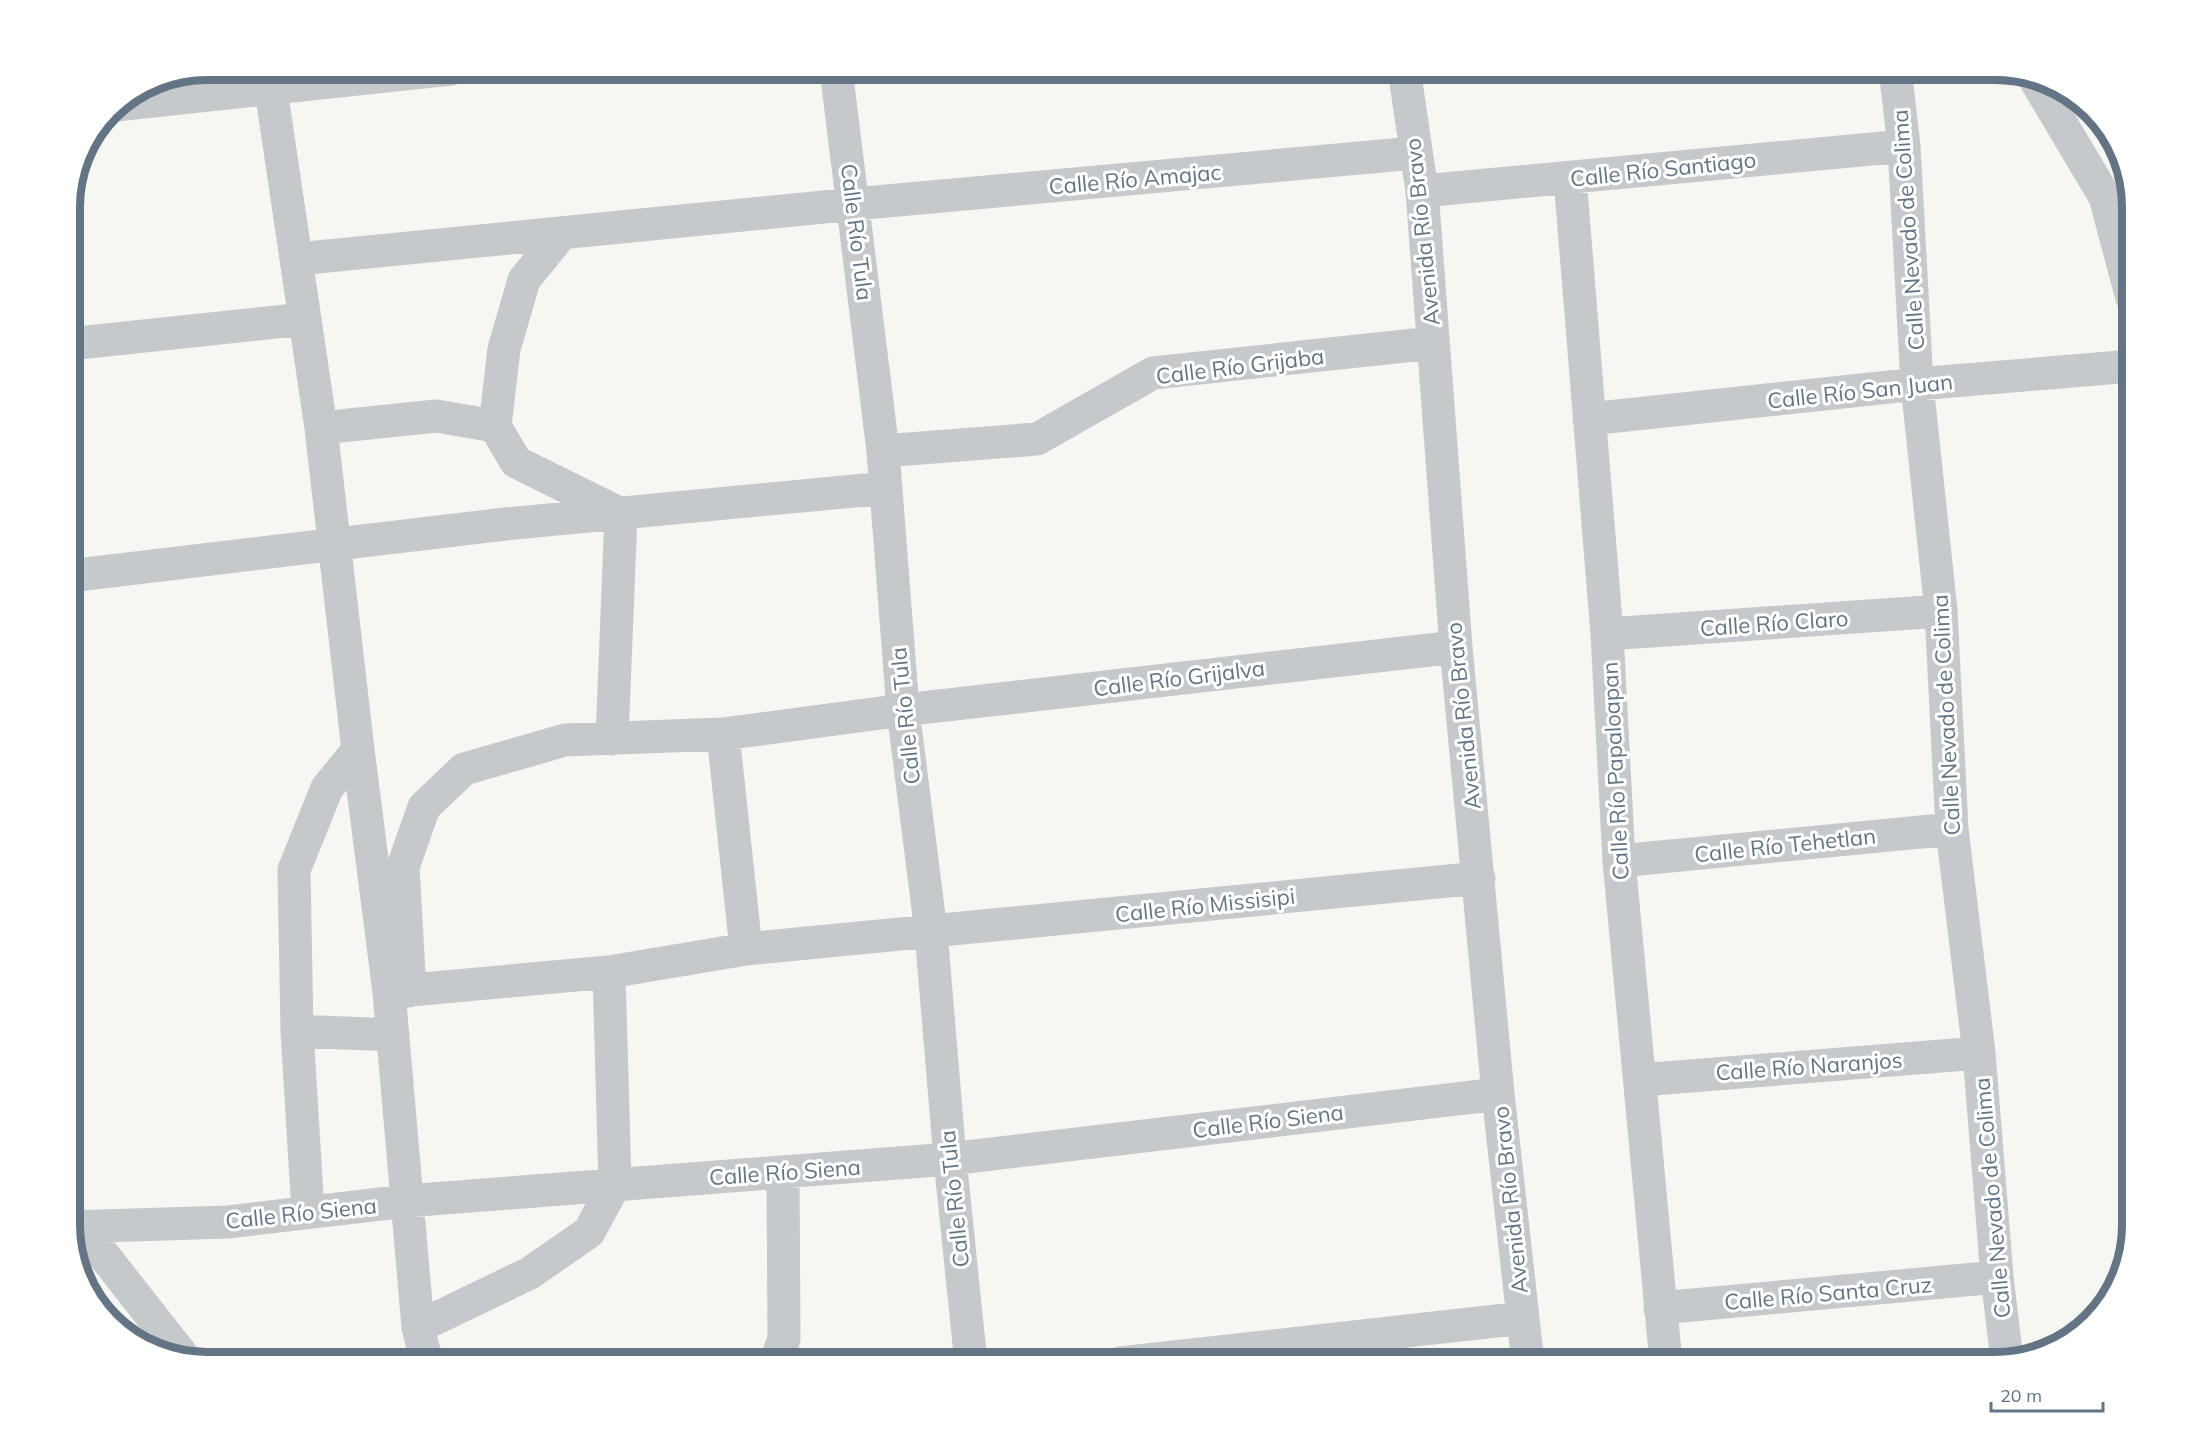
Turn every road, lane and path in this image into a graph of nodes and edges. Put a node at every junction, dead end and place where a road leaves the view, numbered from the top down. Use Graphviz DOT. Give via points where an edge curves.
graph roads {
  1 [pos="258,80"];
  2 [pos="269,80"];
  3 [pos="837,80"];
  4 [pos="1405,80"];
  5 [pos="1896,80"];
  6 [pos="2040,88"];
  7 [pos="135,102"];
  8 [pos="1904,146"];
  9 [pos="1415,153"];
  10 [pos="1570,178"];
  11 [pos="1422,191"];
  12 [pos="854,204"];
  13 [pos="562,233"];
  14 [pos="297,259"];
  15 [pos="2122,261"];
  16 [pos="304,319"];
  17 [pos="80,343"];
  18 [pos="1433,344"];
  19 [pos="2122,367"];
  20 [pos="1917,384"];
  21 [pos="1589,419"];
  22 [pos="495,426"];
  23 [pos="321,428"];
  24 [pos="884,451"];
  25 [pos="886,488"];
  26 [pos="621,514"];
  27 [pos="334,543"];
  28 [pos="80,575"];
  29 [pos="1941,611"];
  30 [pos="1607,634"];
  31 [pos="1456,647"];
  32 [pos="903,710"];
  33 [pos="723,734"];
  34 [pos="612,739"];
  35 [pos="358,750"];
  36 [pos="1952,829"];
  37 [pos="1619,861"];
  38 [pos="1479,878"];
  39 [pos="932,932"];
  40 [pos="746,949"];
  41 [pos="609,972"];
  42 [pos="400,992"];
  43 [pos="297,1031"];
  44 [pos="393,1035"];
  45 [pos="1979,1053"];
  46 [pos="1640,1080"];
  47 [pos="1498,1094"];
  48 [pos="950,1160"];
  49 [pos="783,1173"];
  50 [pos="615,1184"];
  51 [pos="406,1201"];
  52 [pos="308,1212"];
  53 [pos="80,1226"];
  54 [pos="80,1232"];
  55 [pos="1997,1277"];
  56 [pos="1660,1308"];
  57 [pos="1523,1318"];
  58 [pos="418,1328"];
  59 [pos="177,1349"];
  60 [pos="2006,1351"];
  61 [pos="424,1352"];
  62 [pos="779,1352"];
  63 [pos="970,1352"];
  64 [pos="1219,1352"];
  65 [pos="1527,1352"];
  66 [pos="1665,1352"];
  1 -- 7 [label="street"];
  2 -- 14 [label="street"];
  3 -- 12 [label="street, Calle Río Tula"];
  4 -- 9 [label="street, Avenida Río Bravo"];
  5 -- 8 [label="street, Calle Nevado de Colima"];
  6 -- 15 [label="street" via="2105,197"];
  8 -- 10 [label="street, Calle Río Santiago"];
  8 -- 20 [label="street, Calle Nevado de Colima"];
  9 -- 11 [label="street, Avenida Río Bravo"];
  9 -- 12 [label="street, Calle Río Amajac"];
  10 -- 11 [label="street, Calle Río Santiago"];
  10 -- 21 [label="street, Calle Río Papaloapan"];
  11 -- 18 [label="street, Avenida Río Bravo"];
  12 -- 13 [label="street, Calle Río Amajac"];
  12 -- 24 [label="street, Calle Río Tula"];
  13 -- 14 [label="street, Calle Río Amajac"];
  13 -- 22 [label="street" via="524,280 504,350"];
  14 -- 16 [label="street"];
  16 -- 17 [label="street"];
  16 -- 23 [label="street"];
  18 -- 24 [label="street, Calle Río Grijaba" via="1153,373 1037,439"];
  18 -- 31 [label="street, Avenida Río Bravo"];
  19 -- 20 [label="street, Calle Río San Juan"];
  20 -- 21 [label="street, Calle Río San Juan"];
  20 -- 29 [label="street, Calle Nevado de Colima"];
  21 -- 30 [label="street, Calle Río Papaloapan"];
  22 -- 23 [label="street" via="436,416"];
  22 -- 26 [label="street" via="516,462"];
  23 -- 27 [label="street"];
  24 -- 25 [label="street, Calle Río Tula"];
  25 -- 26 [label="street"];
  25 -- 32 [label="street, Calle Río Tula"];
  26 -- 27 [label="street"];
  26 -- 34 [label="street"];
  27 -- 28 [label="street"];
  27 -- 35 [label="street"];
  29 -- 30 [label="street, Calle Río Claro"];
  29 -- 36 [label="street, Calle Nevado de Colima"];
  30 -- 37 [label="street, Calle Río Papaloapan"];
  31 -- 32 [label="street, Calle Río Grijalva"];
  31 -- 38 [label="street, Avenida Río Bravo"];
  32 -- 33 [label="street, Calle Río Grijalva"];
  32 -- 39 [label="street, Calle Río Tula"];
  33 -- 34 [label="street, Calle Río Grijalva"];
  33 -- 40 [label="street"];
  34 -- 42 [label="street, Calle Río Grijalva" via="565,740 464,769 423,807 403,867"];
  35 -- 42 [label="street"];
  35 -- 43 [label="street" via="327,788 294,870"];
  36 -- 37 [label="street, Calle Río Tehetlan"];
  36 -- 45 [label="street, Calle Nevado de Colima"];
  37 -- 46 [label="street, Calle Río Papaloapan"];
  38 -- 39 [label="street, Calle Río Missisipi"];
  38 -- 47 [label="street, Avenida Río Bravo"];
  39 -- 40 [label="street, Calle Río Missisipi"];
  39 -- 48 [label="street, Calle Río Tula"];
  40 -- 41 [label="street, Calle Río Missisipi"];
  41 -- 42 [label="street, Calle Río Missisipi"];
  41 -- 50 [label="street"];
  42 -- 44 [label="street"];
  43 -- 44 [label="street"];
  43 -- 52 [label="street"];
  44 -- 51 [label="street"];
  45 -- 46 [label="street, Calle Río Naranjos"];
  45 -- 55 [label="street, Calle Nevado de Colima"];
  46 -- 56 [label="street, Calle Río Papaloapan"];
  47 -- 48 [label="street, Calle Río Siena"];
  47 -- 57 [label="street, Avenida Río Bravo"];
  48 -- 49 [label="street, Calle Río Siena"];
  48 -- 63 [label="street, Calle Río Tula"];
  49 -- 50 [label="street, Calle Río Siena"];
  49 -- 62 [label="street" via="784,1339"];
  50 -- 51 [label="street, Calle Río Siena"];
  50 -- 58 [label="street" via="589,1232 530,1273"];
  51 -- 52 [label="street, Calle Río Siena"];
  51 -- 58 [label="street"];
  52 -- 53 [label="street, Calle Río Siena" via="228,1222"];
  54 -- 59 [label="street"];
  55 -- 56 [label="street, Calle Río Santa Cruz"];
  55 -- 60 [label="street, Calle Nevado de Colima"];
  56 -- 66 [label="street, Calle Río Papaloapan"];
  57 -- 64 [label="street"];
  57 -- 65 [label="street, Avenida Río Bravo"];
  58 -- 61 [label="street"];
}
